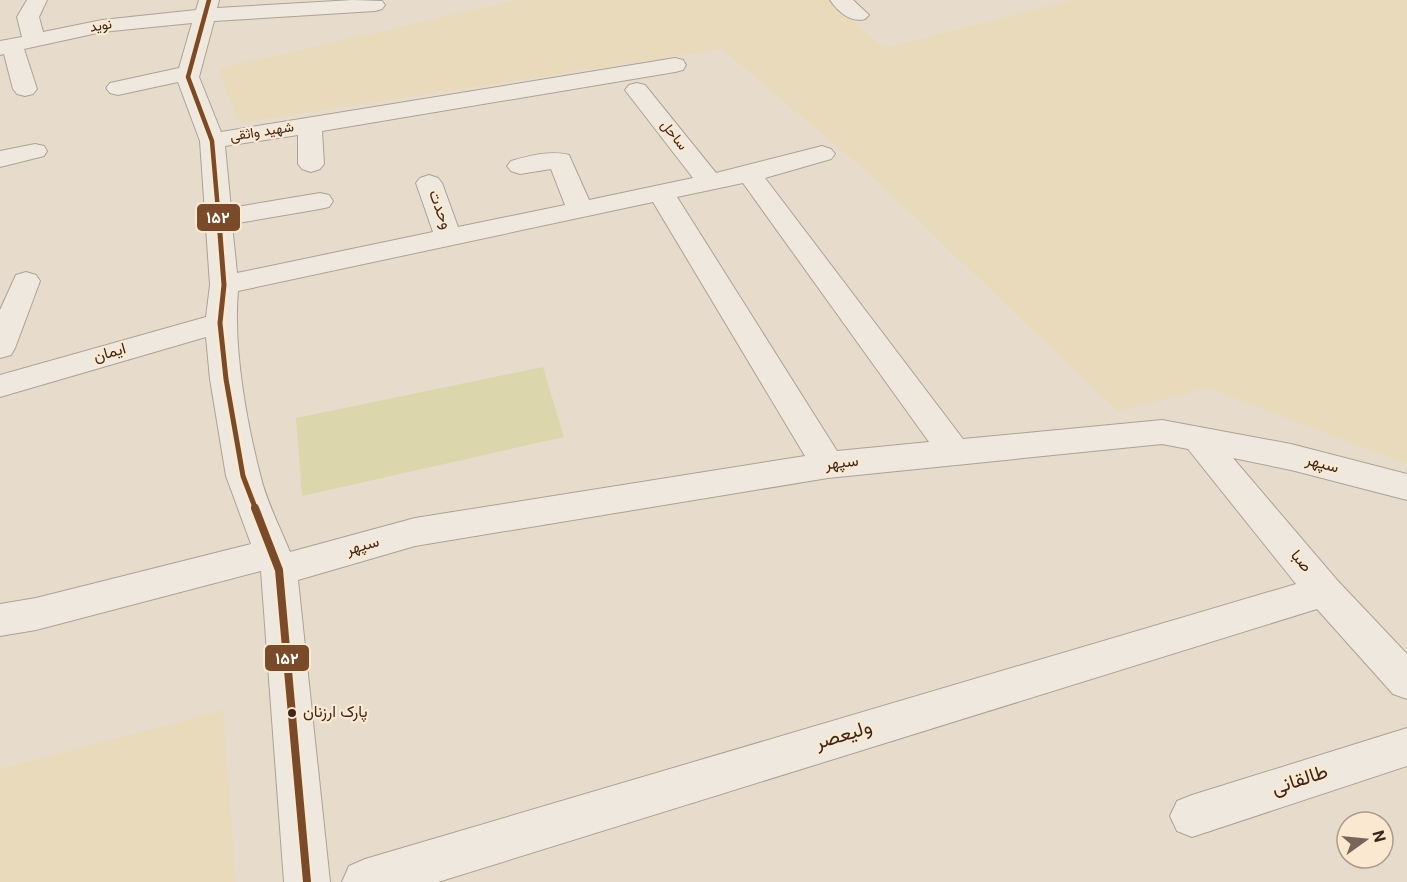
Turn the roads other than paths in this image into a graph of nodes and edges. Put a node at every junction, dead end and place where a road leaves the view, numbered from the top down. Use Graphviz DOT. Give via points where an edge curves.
graph roads {
  1 [pos="37,0"];
  2 [pos="840,0"];
  3 [pos="375,5"];
  4 [pos="207,7"];
  5 [pos="858,15"];
  6 [pos="34,39"];
  7 [pos="6,46"];
  8 [pos="675,65"];
  9 [pos="189,73"];
  10 [pos="118,88"];
  11 [pos="25,89"];
  12 [pos="636,90"];
  13 [pos="310,126"];
  14 [pos="212,141"];
  15 [pos="35,151"];
  16 [pos="822,154"];
  17 [pos="0,159"];
  18 [pos="311,164"];
  19 [pos="520,166"];
  20 [pos="749,174"];
  21 [pos="710,182"];
  22 [pos="429,183"];
  23 [pos="661,193"];
  24 [pos="320,201"];
  25 [pos="580,210"];
  26 [pos="220,218"];
  27 [pos="449,238"];
  28 [pos="26,281"];
  29 [pos="224,285"];
  30 [pos="220,322"];
  31 [pos="0,348"];
  32 [pos="0,386"];
  33 [pos="1198,439"];
  34 [pos="954,452"];
  35 [pos="828,465"];
  36 [pos="1407,488"];
  37 [pos="276,562"];
  38 [pos="1324,591"];
  39 [pos="0,620"];
  40 [pos="1407,681"];
  41 [pos="1407,747"];
  42 [pos="1192,816"];
  43 [pos="307,882"];
  44 [pos="365,882"];
  1 -- 6 [label="street" via="28,17"];
  2 -- 5 [label="street"];
  3 -- 4 [label="street, نوید"];
  4 -- 6 [label="street, نوید" via="85,20"];
  4 -- 9 [label="street"];
  6 -- 7 [label="street, نوید"];
  7 -- 11 [label="street"];
  8 -- 13 [label="street"];
  9 -- 10 [label="street"];
  9 -- 14 [label="street"];
  12 -- 21 [label="street, ساحل"];
  13 -- 14 [label="street, شهید واثقی"];
  13 -- 18 [label="street, شهید واثقی"];
  14 -- 26 [label="street"];
  15 -- 17 [label="street"];
  16 -- 20 [label="street"];
  19 -- 25 [label="street" via="560,160"];
  20 -- 21 [label="street"];
  20 -- 34 [label="street"];
  21 -- 23 [label="street"];
  22 -- 27 [label="street, وحدت"];
  23 -- 25 [label="street"];
  23 -- 35 [label="street"];
  24 -- 26 [label="street"];
  25 -- 27 [label="street"];
  26 -- 29 [label="street"];
  27 -- 29 [label="street"];
  28 -- 31 [label="street"];
  29 -- 30 [label="street"];
  30 -- 32 [label="street, ایمان"];
  30 -- 37 [label="street" via="243,476"];
  33 -- 34 [label="street, سپهر" via="1162,432"];
  33 -- 36 [label="street, سپهر" via="1291,457"];
  33 -- 38 [label="street, صبا"];
  34 -- 35 [label="street, سپهر"];
  35 -- 37 [label="street, سپهر" via="415,532"];
  37 -- 39 [label="street, سپهر"];
  37 -- 43 [label="street"];
  38 -- 40 [label="street, صبا"];
  38 -- 44 [label="street, ولیعصر"];
  41 -- 42 [label="street, طالقانی"];
}
